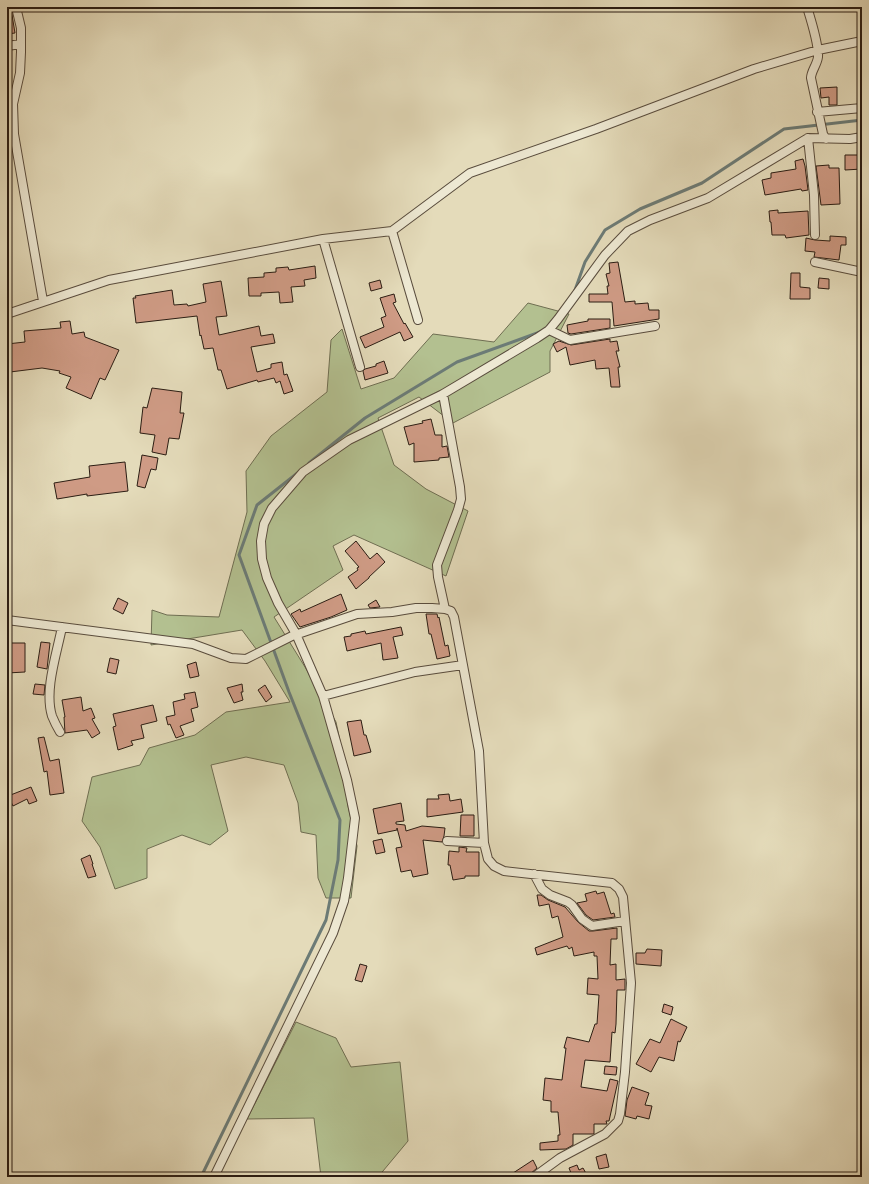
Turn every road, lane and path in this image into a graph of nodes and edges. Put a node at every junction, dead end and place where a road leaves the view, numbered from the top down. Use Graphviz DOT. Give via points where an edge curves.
graph roads {
  1 [pos="16,7"];
  2 [pos="808,7"];
  3 [pos="862,41"];
  4 [pos="21,44"];
  5 [pos="7,46"];
  6 [pos="818,50"];
  7 [pos="862,108"];
  8 [pos="818,114"];
  9 [pos="824,136"];
  10 [pos="862,137"];
  11 [pos="808,138"];
  12 [pos="392,231"];
  13 [pos="815,235"];
  14 [pos="323,239"];
  15 [pos="815,262"];
  16 [pos="862,272"];
  17 [pos="43,301"];
  18 [pos="7,314"];
  19 [pos="418,320"];
  20 [pos="655,326"];
  21 [pos="549,330"];
  22 [pos="360,367"];
  23 [pos="443,394"];
  24 [pos="445,609"];
  25 [pos="7,620"];
  26 [pos="62,627"];
  27 [pos="294,635"];
  28 [pos="463,665"];
  29 [pos="323,696"];
  30 [pos="60,732"];
  31 [pos="447,841"];
  32 [pos="484,843"];
  33 [pos="534,874"];
  34 [pos="625,921"];
  35 [pos="214,1177"];
  36 [pos="534,1177"];
  1 -- 4 [label="street"];
  2 -- 6 [label="street"];
  3 -- 6 [label="street"];
  4 -- 5 [label="street"];
  4 -- 17 [label="street" via="20,73 13,104 14,134"];
  6 -- 8 [label="street" via="818,58 811,74"];
  6 -- 12 [label="street" via="754,69 470,174"];
  7 -- 8 [label="street"];
  8 -- 9 [label="street"];
  9 -- 10 [label="street" via="850,139"];
  9 -- 11 [label="street"];
  11 -- 13 [label="street"];
  11 -- 21 [label="street" via="708,198 628,231 605,255"];
  12 -- 14 [label="street"];
  12 -- 19 [label="street"];
  14 -- 17 [label="street" via="108,280"];
  14 -- 22 [label="street"];
  15 -- 16 [label="street"];
  17 -- 18 [label="street"];
  20 -- 21 [label="street" via="570,340"];
  21 -- 23 [label="street"];
  23 -- 24 [label="street" via="461,499 437,565"];
  23 -- 27 [label="street" via="349,440 303,472 272,508 264,524 261,541 262,559 267,578"];
  24 -- 27 [label="street" via="416,608 357,614"];
  24 -- 28 [label="street" via="454,617"];
  25 -- 26 [label="street"];
  26 -- 27 [label="street" via="193,644 231,658 246,659"];
  26 -- 30 [label="street" via="49,690 52,717"];
  27 -- 29 [label="street"];
  28 -- 29 [label="street" via="415,672"];
  28 -- 32 [label="street" via="479,751"];
  29 -- 35 [label="street" via="355,818 344,901 333,933"];
  31 -- 32 [label="street"];
  32 -- 33 [label="street" via="488,859 498,869"];
  33 -- 34 [label="street" via="542,889 568,902 582,919 592,926"];
  33 -- 34 [label="street" via="612,883 619,889 622,897"];
  34 -- 36 [label="street" via="631,983 626,1072 618,1122 605,1134 560,1158"];
}
